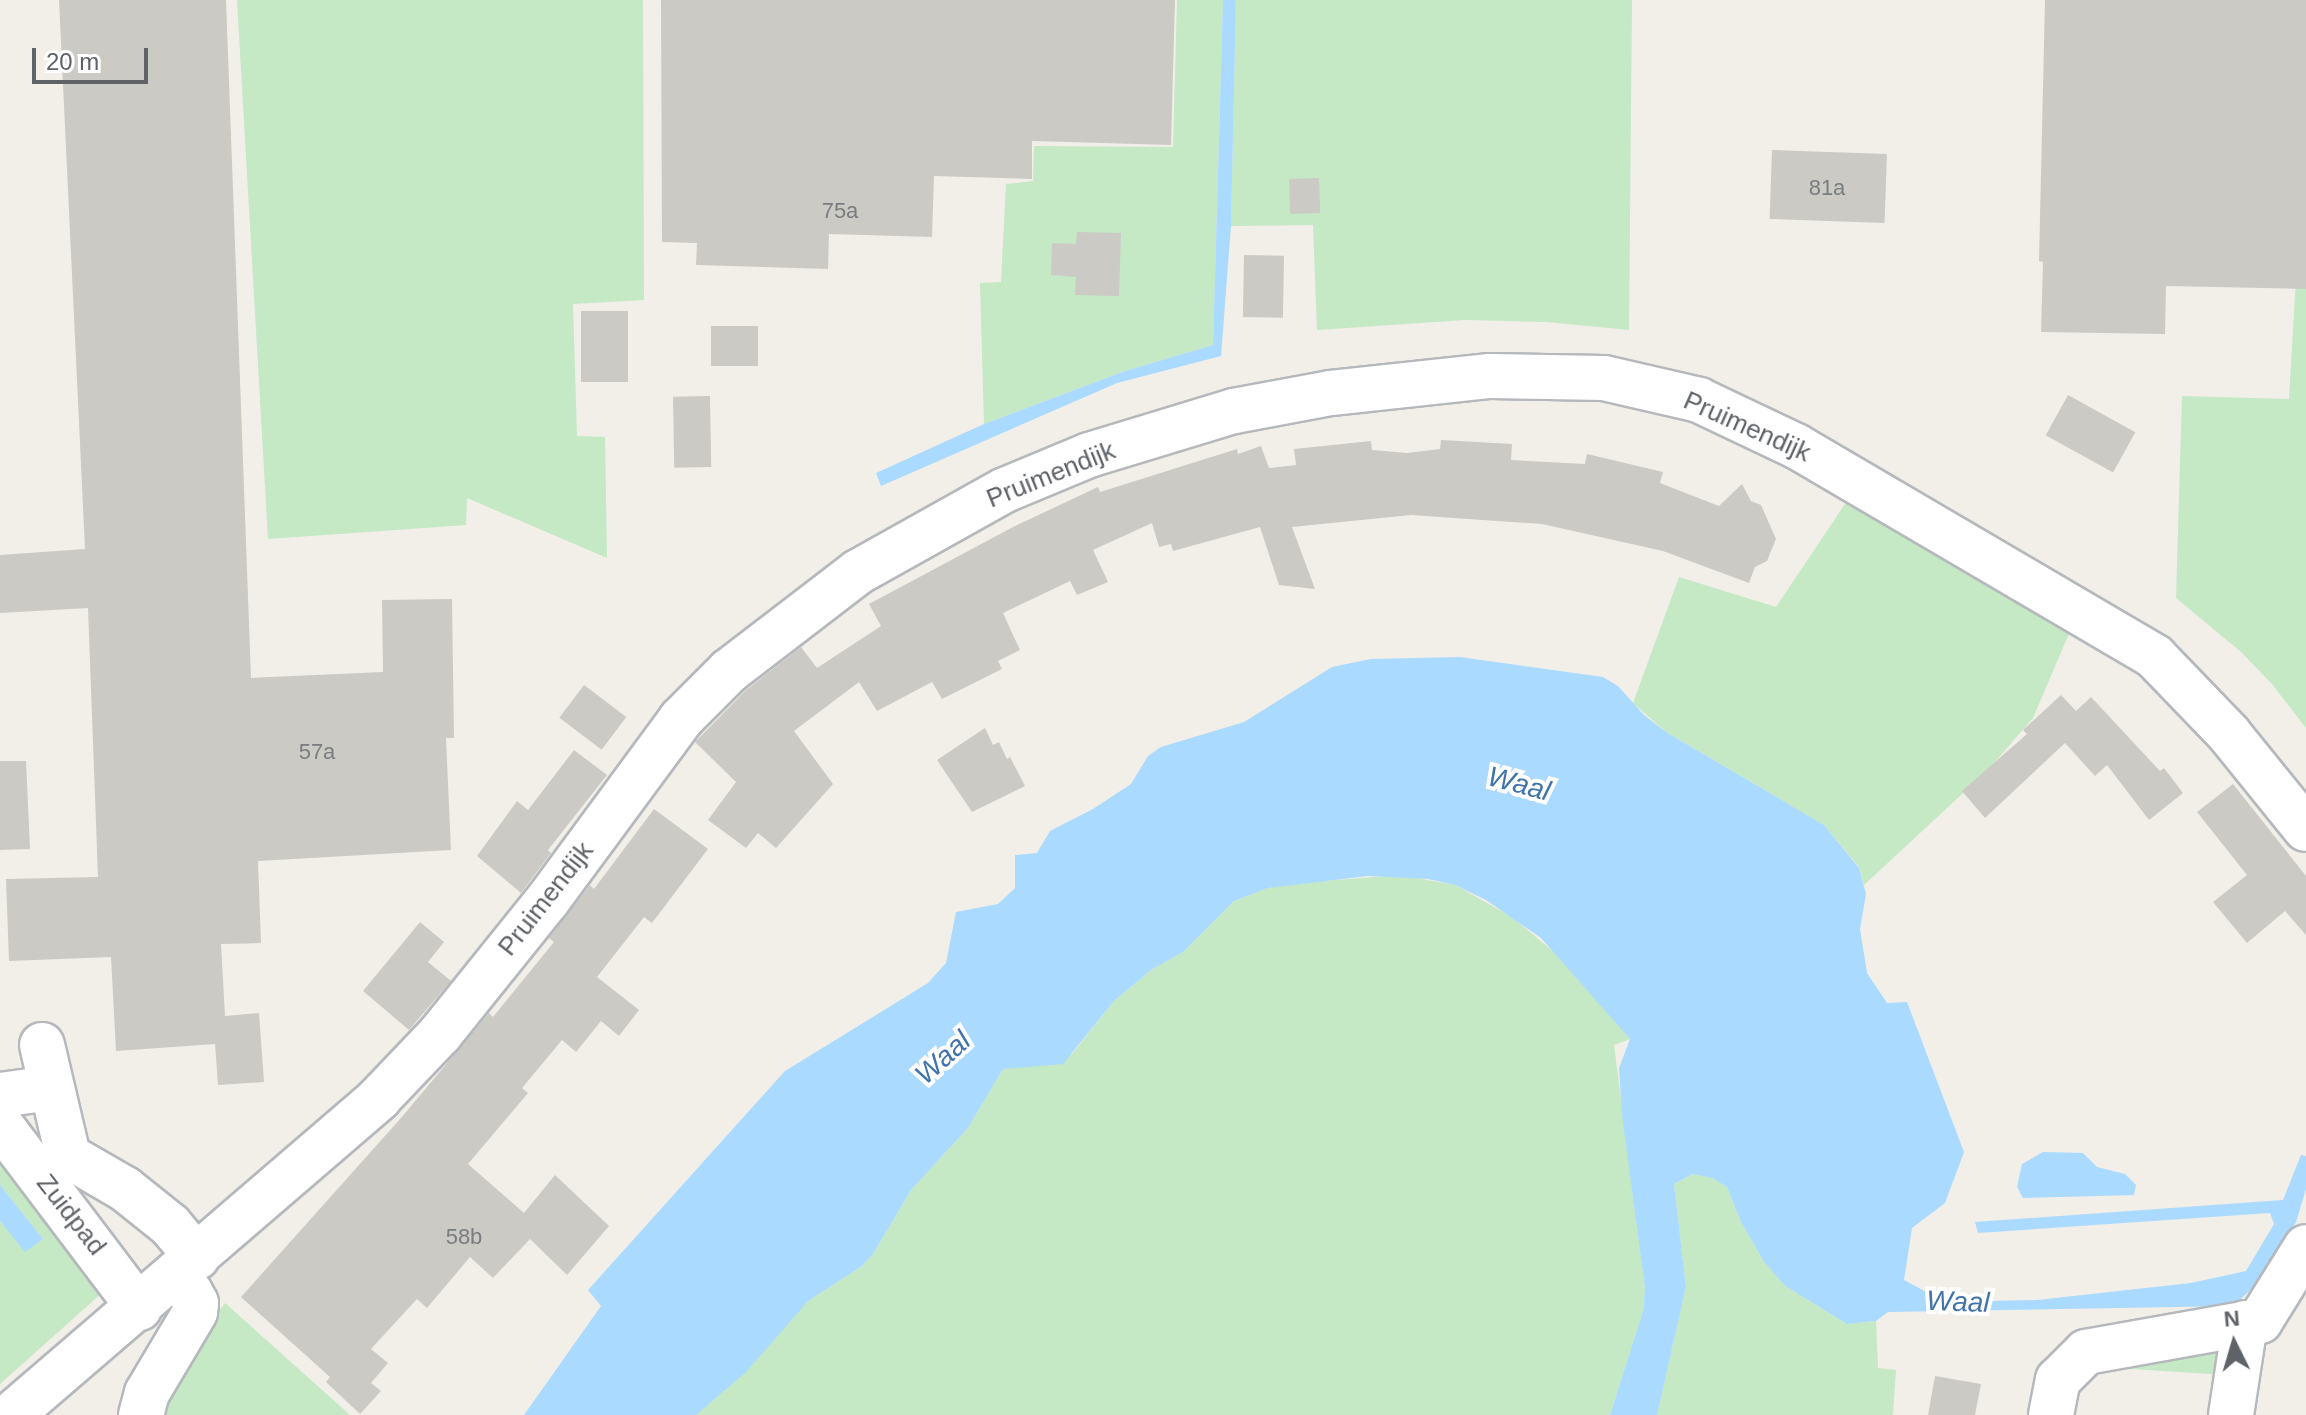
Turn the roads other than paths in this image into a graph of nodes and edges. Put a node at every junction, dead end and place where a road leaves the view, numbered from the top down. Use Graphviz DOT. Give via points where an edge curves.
graph roads {
  1 [pos="2306,829"];
  2 [pos="42,1045"];
  3 [pos="52,1088"];
  4 [pos="0,1095"];
  5 [pos="0,1124"];
  6 [pos="2306,1247"];
  7 [pos="186,1267"];
  8 [pos="139,1308"];
  9 [pos="2245,1323"];
  10 [pos="11,1415"];
  11 [pos="141,1415"];
  12 [pos="2051,1415"];
  13 [pos="2231,1415"];
  1 -- 7 [label="street, Pruimendijk" via="2229,734 2155,657 1796,446 1699,400 1604,378 1490,376 1331,393 1234,411 1089,455 1005,490 858,572 729,671 681,719 547,901 440,1034 379,1098"];
  2 -- 3 [label="street"];
  3 -- 4 [label="street"];
  3 -- 7 [label="street" via="68,1156 125,1189 170,1225"];
  5 -- 8 [label="street, Zuidpad"];
  6 -- 9 [label="street" via="2260,1321"];
  7 -- 8 [label="street, Pruimendijk"];
  7 -- 11 [label="street" via="195,1312 147,1393"];
  8 -- 10 [label="street, Pruimendijk"];
  9 -- 12 [label="street" via="2086,1352 2058,1380"];
  9 -- 13 [label="street"];
}
